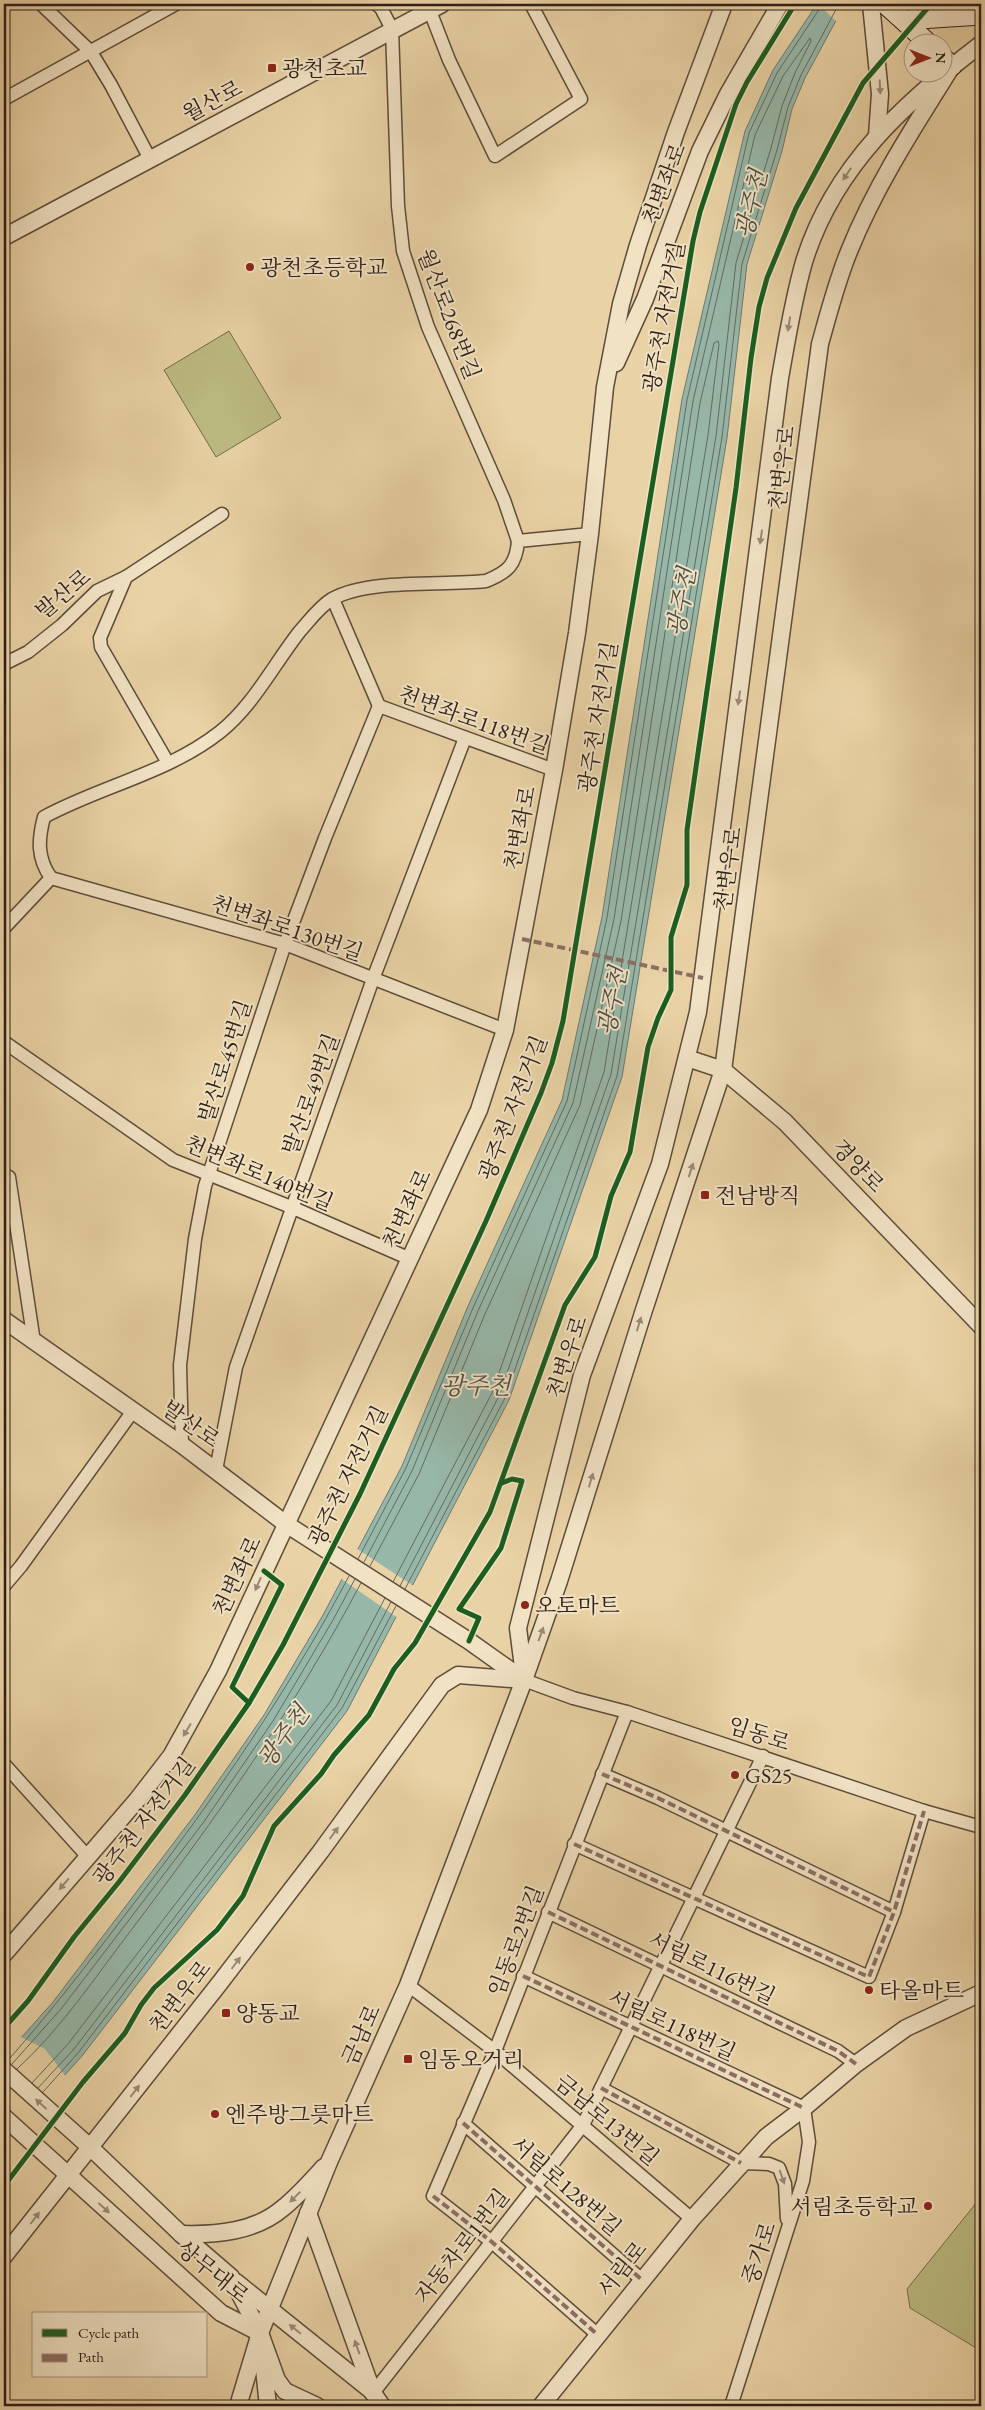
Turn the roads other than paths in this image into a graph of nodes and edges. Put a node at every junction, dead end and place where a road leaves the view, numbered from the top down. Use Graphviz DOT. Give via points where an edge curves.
graph roads {
  1 [pos="40,4"];
  2 [pos="176,4"];
  3 [pos="376,4"];
  4 [pos="531,4"];
  5 [pos="780,4"];
  6 [pos="871,4"];
  7 [pos="885,4"];
  8 [pos="723,6"];
  9 [pos="436,7"];
  10 [pos="981,15"];
  11 [pos="904,20"];
  12 [pos="392,29"];
  13 [pos="917,32"];
  14 [pos="981,44"];
  15 [pos="91,52"];
  16 [pos="952,59"];
  17 [pos="928,82"];
  18 [pos="936,82"];
  19 [pos="4,99"];
  20 [pos="877,136"];
  21 [pos="150,159"];
  22 [pos="4,237"];
  23 [pos="604,387"];
  24 [pos="222,514"];
  25 [pos="590,534"];
  26 [pos="518,541"];
  27 [pos="126,577"];
  28 [pos="333,599"];
  29 [pos="4,664"];
  30 [pos="379,706"];
  31 [pos="465,738"];
  32 [pos="168,763"];
  33 [pos="554,770"];
  34 [pos="51,878"];
  35 [pos="4,928"];
  36 [pos="285,944"];
  37 [pos="373,979"];
  38 [pos="506,1030"];
  39 [pos="4,1042"];
  40 [pos="687,1058"];
  41 [pos="723,1070"];
  42 [pos="208,1175"];
  43 [pos="4,1178"];
  44 [pos="291,1208"];
  45 [pos="408,1258"];
  46 [pos="4,1320"];
  47 [pos="981,1326"];
  48 [pos="34,1342"];
  49 [pos="133,1411"];
  50 [pos="182,1445"];
  51 [pos="216,1470"];
  52 [pos="286,1524"];
  53 [pos="4,1586"];
  54 [pos="524,1680"];
  55 [pos="628,1712"];
  56 [pos="763,1756"];
  57 [pos="4,1764"];
  58 [pos="602,1774"];
  59 [pos="924,1811"];
  60 [pos="981,1828"];
  61 [pos="726,1831"];
  62 [pos="574,1844"];
  63 [pos="88,1857"];
  64 [pos="693,1899"];
  65 [pos="548,1912"];
  66 [pos="894,1912"];
  67 [pos="4,1954"];
  68 [pos="661,1965"];
  69 [pos="523,1976"];
  70 [pos="408,1985"];
  71 [pos="981,1993"];
  72 [pos="630,2028"];
  73 [pos="495,2051"];
  74 [pos="856,2064"];
  75 [pos="4,2070"];
  76 [pos="601,2088"];
  77 [pos="804,2108"];
  78 [pos="4,2117"];
  79 [pos="463,2123"];
  80 [pos="583,2125"];
  81 [pos="91,2148"];
  82 [pos="329,2162"];
  83 [pos="741,2163"];
  84 [pos="68,2174"];
  85 [pos="536,2185"];
  86 [pos="308,2213"];
  87 [pos="692,2219"];
  88 [pos="788,2230"];
  89 [pos="181,2234"];
  90 [pos="492,2242"];
  91 [pos="4,2256"];
  92 [pos="230,2277"];
  93 [pos="642,2280"];
  94 [pos="270,2308"];
  95 [pos="260,2333"];
  96 [pos="598,2335"];
  97 [pos="378,2399"];
  98 [pos="238,2406"];
  99 [pos="268,2406"];
  100 [pos="317,2406"];
  101 [pos="541,2406"];
  102 [pos="731,2406"];
  1 -- 15 [label="street"];
  2 -- 15 [label="street"];
  3 -- 12 [label="street"];
  4 -- 9 [label="street" via="580,99 495,156 449,60"];
  5 -- 23 [label="street, 천변좌로" via="728,94 700,151 645,299"];
  6 -- 20 [label="street, one-way" via="880,94"];
  7 -- 11 [label="main road"];
  8 -- 23 [label="street, 천변좌로" via="638,245 621,304"];
  9 -- 12 [label="street, 월산로"];
  10 -- 11 [label="main road"];
  11 -- 13 [label="main road"];
  12 -- 21 [label="street, 월산로"];
  12 -- 26 [label="street, 월산로268번길" via="402,251 428,327 504,500"];
  14 -- 16 [label="street, 천변우로"];
  15 -- 19 [label="street"];
  15 -- 21 [label="street"];
  17 -- 20 [label="street, 천변우로"];
  18 -- 41 [label="street, 천변우로" via="850,248 820,344"];
  20 -- 40 [label="street, 천변우로, one-way" via="847,173 827,207 805,260 792,308 780,378 698,1012"];
  21 -- 22 [label="street, 월산로"];
  23 -- 25 [label="street, 천변좌로"];
  24 -- 27 [label="street, 발산로"];
  25 -- 26 [label="street"];
  25 -- 33 [label="street, 천변좌로"];
  26 -- 28 [label="street" via="517,557 510,567 486,581 372,588"];
  27 -- 29 [label="street, 발산로" via="97,591 28,652"];
  27 -- 32 [label="street" via="105,623 101,647"];
  28 -- 30 [label="street, 천변좌로118번길"];
  28 -- 32 [label="street" via="312,616 239,713 222,730 190,753"];
  30 -- 31 [label="street, 천변좌로118번길"];
  30 -- 36 [label="street, 발산로45번길"];
  31 -- 33 [label="street, 천변좌로118번길"];
  31 -- 37 [label="street, 발산로49번길"];
  32 -- 34 [label="street" via="44,817 38,840 43,866"];
  33 -- 38 [label="street, 천변좌로"];
  34 -- 35 [label="street"];
  34 -- 36 [label="street, 천변좌로130번길"];
  36 -- 37 [label="street, 천변좌로130번길"];
  36 -- 42 [label="street, 발산로45번길"];
  37 -- 38 [label="street, 천변좌로130번길"];
  37 -- 44 [label="street, 발산로49번길"];
  38 -- 45 [label="street, 천변좌로" via="479,1110"];
  39 -- 42 [label="street, 천변좌로140번길" via="173,1160"];
  40 -- 41 [label="street, 경양로"];
  40 -- 54 [label="street, 천변우로" via="660,1164 582,1375 518,1628"];
  41 -- 47 [label="street, 경양로" via="785,1122"];
  54 -- 41 [label="street, 천변우로, one-way" via="559,1581"];
  42 -- 44 [label="street, 천변좌로140번길"];
  42 -- 50 [label="street, 발산로45번길" via="195,1240 180,1365"];
  43 -- 48 [label="street" via="9,1177"];
  44 -- 45 [label="street, 천변좌로140번길"];
  44 -- 51 [label="street, 발산로49번길" via="236,1367"];
  45 -- 52 [label="street, 천변좌로"];
  46 -- 48 [label="street, 발산로"];
  48 -- 49 [label="street, 발산로"];
  49 -- 50 [label="street, 발산로"];
  49 -- 53 [label="street"];
  50 -- 51 [label="street, 발산로"];
  51 -- 52 [label="street, 발산로"];
  52 -- 54 [label="street, 발산로"];
  52 -- 63 [label="street, 천변좌로, one-way" via="193,1720 171,1756"];
  54 -- 55 [label="street, 임동로" via="572,1698"];
  54 -- 70 [label="street, 금남로"];
  81 -- 54 [label="street, 천변우로, one-way" via="321,1851 442,1685 458,1674"];
  55 -- 56 [label="street, 임동로"];
  55 -- 58 [label="street, 임동로2번길"];
  56 -- 59 [label="street, 임동로"];
  56 -- 61 [label="street, 자동차로1번길"];
  57 -- 63 [label="street"];
  58 -- 61 [label="street"];
  58 -- 62 [label="street, 임동로2번길"];
  59 -- 60 [label="street, 임동로"];
  59 -- 66 [label="street"];
  61 -- 64 [label="street, 자동차로1번길"];
  61 -- 66 [label="street"];
  62 -- 64 [label="street"];
  62 -- 65 [label="street, 임동로2번길"];
  63 -- 67 [label="street, 천변좌로, one-way"];
  64 -- 66 [label="street" via="869,1978"];
  64 -- 68 [label="street, 자동차로1번길"];
  65 -- 68 [label="street, 서림로116번길"];
  65 -- 69 [label="street, 임동로2번길"];
  68 -- 72 [label="street, 자동차로1번길"];
  68 -- 74 [label="street, 서림로116번길" via="838,2051"];
  69 -- 72 [label="street, 서림로118번길"];
  69 -- 73 [label="street, 임동로2번길"];
  70 -- 73 [label="street, 금남로13번길"];
  70 -- 82 [label="street, 금남로"];
  71 -- 74 [label="street, 서림로" via="906,2028"];
  72 -- 76 [label="street, 자동차로1번길"];
  72 -- 77 [label="street, 서림로118번길"];
  73 -- 79 [label="street"];
  73 -- 80 [label="street, 금남로13번길"];
  74 -- 77 [label="street, 서림로"];
  81 -- 75 [label="street, 상무대로, one-way"];
  76 -- 80 [label="street, 자동차로1번길"];
  76 -- 83 [label="street"];
  77 -- 83 [label="street, 서림로" via="766,2137"];
  77 -- 88 [label="street, 중가로" via="809,2142 807,2162"];
  78 -- 84 [label="street"];
  79 -- 85 [label="street, 서림로128번길"];
  79 -- 90 [label="street" via="433,2196"];
  80 -- 85 [label="street, 자동차로1번길"];
  80 -- 87 [label="street, 금남로13번길"];
  81 -- 84 [label="street, 천변우로"];
  81 -- 89 [label="street, 상무대로"];
  82 -- 86 [label="street, 금남로"];
  82 -- 89 [label="street, 상무대로, one-way" via="270,2217 230,2232"];
  83 -- 87 [label="street, 서림로"];
  83 -- 88 [label="street, one-way" via="769,2164 779,2168 786,2197"];
  91 -- 84 [label="street, 천변우로, one-way"];
  84 -- 95 [label="street, 상무대로, one-way" via="221,2313"];
  85 -- 90 [label="street, 자동차로1번길"];
  85 -- 93 [label="street, 서림로128번길"];
  86 -- 94 [label="street, 금남로"];
  97 -- 86 [label="street, one-way"];
  87 -- 93 [label="street, 서림로"];
  88 -- 102 [label="street, 중가로"];
  89 -- 92 [label="street, 상무대로"];
  90 -- 96 [label="street"];
  90 -- 97 [label="street, 자동차로1번길"];
  92 -- 94 [label="street"];
  92 -- 95 [label="street, 상무대로"];
  93 -- 96 [label="street, 서림로"];
  94 -- 95 [label="street, 금남로"];
  97 -- 94 [label="street, one-way"];
  95 -- 98 [label="street, 금남로"];
  95 -- 99 [label="street"];
  95 -- 100 [label="street" via="272,2369 282,2386 299,2399"];
  96 -- 101 [label="street, 서림로"];
}
